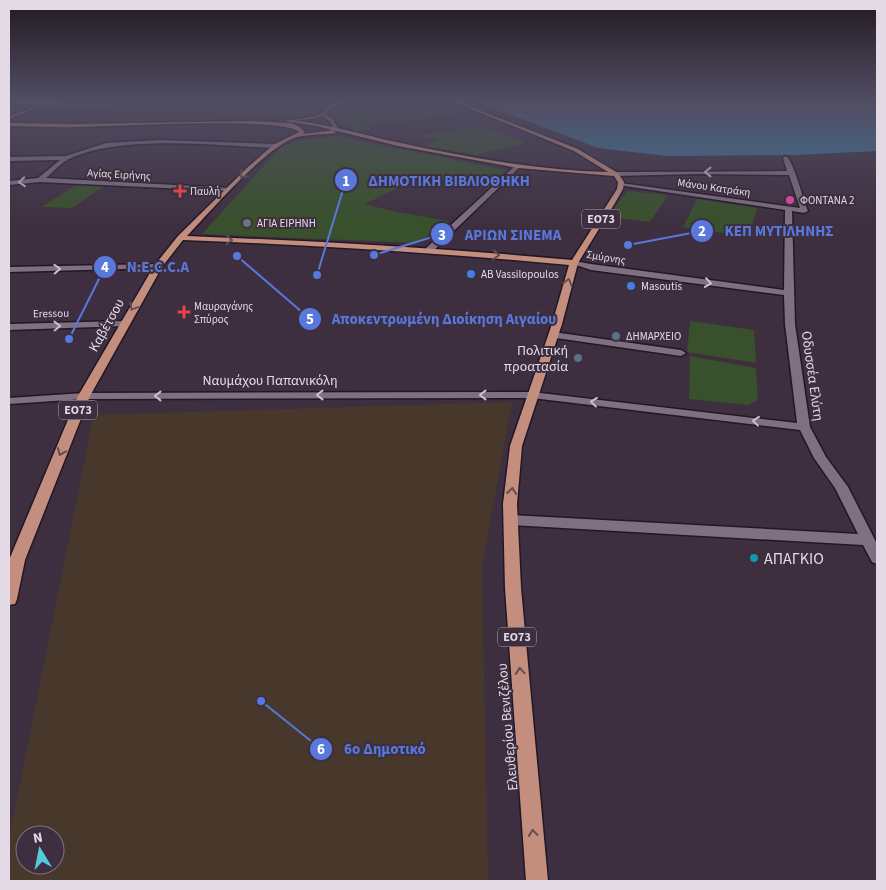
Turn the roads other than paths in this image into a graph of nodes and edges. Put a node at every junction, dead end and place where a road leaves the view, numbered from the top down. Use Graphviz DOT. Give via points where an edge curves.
graph roads {
  1 [pos="284,142"];
  2 [pos="394,142"];
  3 [pos="556,142"];
  4 [pos="275,146"];
  5 [pos="66,158"];
  6 [pos="786,158"];
  7 [pos="9,159"];
  8 [pos="581,161"];
  9 [pos="518,166"];
  10 [pos="540,169"];
  11 [pos="792,172"];
  12 [pos="616,174"];
  13 [pos="40,180"];
  14 [pos="9,183"];
  15 [pos="622,185"];
  16 [pos="228,189"];
  17 [pos="789,209"];
  18 [pos="181,238"];
  19 [pos="430,250"];
  20 [pos="574,263"];
  21 [pos="158,266"];
  22 [pos="9,270"];
  23 [pos="788,293"];
  24 [pos="123,324"];
  25 [pos="9,327"];
  26 [pos="553,335"];
  27 [pos="681,353"];
  28 [pos="532,395"];
  29 [pos="84,396"];
  30 [pos="9,401"];
  31 [pos="804,427"];
  32 [pos="511,520"];
  33 [pos="868,540"];
  34 [pos="877,558"];
  35 [pos="9,599"];
  36 [pos="537,881"];
  1 -- 4 [label="main road, Καβέτσου / ΕΟ73"];
  2 -- 9 [label="main road, ΕΟ73"];
  3 -- 8 [label="main road"];
  4 -- 5 [label="street" via="137,142 97,147"];
  4 -- 16 [label="main road, Καβέτσου / ΕΟ73, one-way"];
  5 -- 7 [label="street"];
  5 -- 13 [label="street"];
  6 -- 11 [label="street"];
  8 -- 10 [label="main road, ΕΟ73" via="559,169"];
  8 -- 12 [label="main road" via="601,164"];
  9 -- 10 [label="main road, ΕΟ73"];
  9 -- 19 [label="street"];
  10 -- 12 [label="main road, ΕΟ73"];
  11 -- 12 [label="street, one-way" via="740,169"];
  11 -- 17 [label="street, Μάνου Κατράκη" via="804,211"];
  12 -- 15 [label="main road"];
  13 -- 14 [label="street, Αγίας Ειρήνης, one-way"];
  13 -- 16 [label="street, Αγίας Ειρήνης"];
  15 -- 17 [label="street, Μάνου Κατράκη"];
  15 -- 20 [label="main road, Ελευθερίου Βενιζέλου / ΕΟ73"];
  16 -- 18 [label="main road, Καβέτσου / ΕΟ73"];
  17 -- 23 [label="street, Οδυσσέα Ελύτη"];
  18 -- 19 [label="main road, Σμύρνης, one-way"];
  18 -- 21 [label="main road, Καβέτσου / ΕΟ73"];
  19 -- 20 [label="main road, Σμύρνης, one-way"];
  20 -- 23 [label="street, Σμύρνης, one-way"];
  26 -- 20 [label="main road, Ελευθερίου Βενιζέλου / ΕΟ73, one-way"];
  22 -- 21 [label="street, one-way"];
  21 -- 24 [label="main road, Καβέτσου / ΕΟ73, one-way"];
  23 -- 31 [label="street, Οδυσσέα Ελύτη"];
  25 -- 24 [label="street, Eressou, one-way"];
  24 -- 29 [label="main road, Καβέτσου / ΕΟ73"];
  26 -- 27 [label="street"];
  26 -- 28 [label="main road, Ελευθερίου Βενιζέλου / ΕΟ73"];
  28 -- 29 [label="street, Ναυμάχου Παπανικόλη, one-way"];
  31 -- 28 [label="street, Ναυμάχου Παπανικόλη, one-way"];
  32 -- 28 [label="main road, Ελευθερίου Βενιζέλου / ΕΟ73, one-way" via="516,446"];
  29 -- 30 [label="street, Ναυμάχου Παπανικόλη"];
  29 -- 35 [label="main road, Καβέτσου / ΕΟ73, one-way" via="17,560"];
  31 -- 33 [label="street, Οδυσσέα Ελύτη" via="820,458 841,487"];
  32 -- 33 [label="street"];
  36 -- 32 [label="main road, Ελευθερίου Βενιζέλου / ΕΟ73, one-way" via="513,588"];
  33 -- 34 [label="street, Οδυσσέα Ελύτη"];
}
